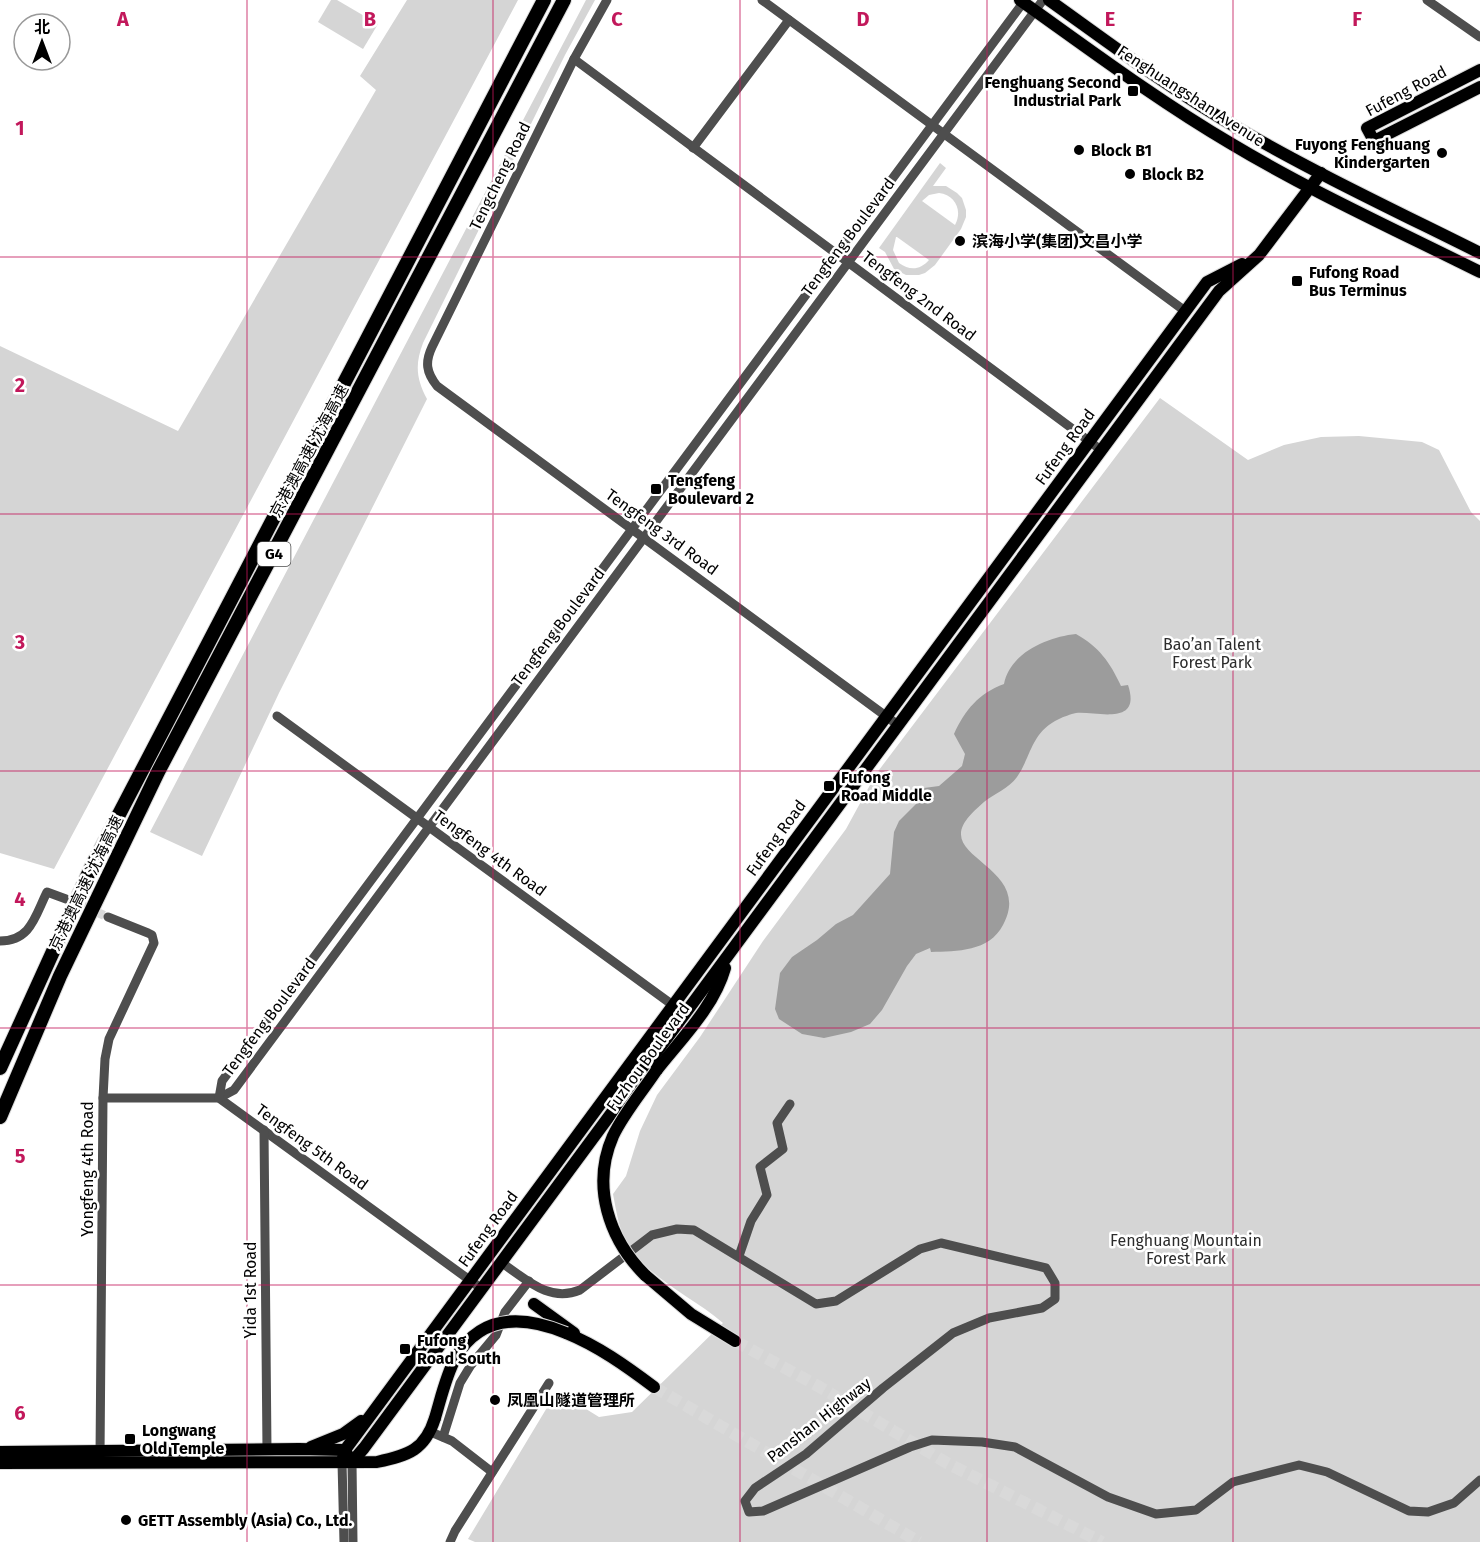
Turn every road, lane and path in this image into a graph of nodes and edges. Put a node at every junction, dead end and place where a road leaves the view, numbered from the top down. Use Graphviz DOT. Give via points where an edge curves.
graph roads {
  1 [pos="544,0"];
  2 [pos="564,0"];
  3 [pos="606,0"];
  4 [pos="762,0"];
  5 [pos="1049,0"];
  6 [pos="1427,0"];
  7 [pos="1022,1"];
  8 [pos="1039,5"];
  9 [pos="789,20"];
  10 [pos="1480,37"];
  11 [pos="574,59"];
  12 [pos="1480,70"];
  13 [pos="1480,87"];
  14 [pos="932,125"];
  15 [pos="944,134"];
  16 [pos="693,148"];
  17 [pos="1321,173"];
  18 [pos="1311,187"];
  19 [pos="1480,253"];
  20 [pos="836,254"];
  21 [pos="1259,255"];
  22 [pos="848,262"];
  23 [pos="1480,272"];
  24 [pos="1185,311"];
  25 [pos="426,367"];
  26 [pos="1089,441"];
  27 [pos="1101,450"];
  28 [pos="632,529"];
  29 [pos="644,538"];
  30 [pos="887,716"];
  31 [pos="278,717"];
  32 [pos="898,725"];
  33 [pos="417,818"];
  34 [pos="429,827"];
  35 [pos="803,829"];
  36 [pos="815,838"];
  37 [pos="66,899"];
  38 [pos="108,917"];
  39 [pos="0,941"];
  40 [pos="729,954"];
  41 [pos="673,1005"];
  42 [pos="685,1014"];
  43 [pos="0,1068"];
  44 [pos="102,1098"];
  45 [pos="219,1098"];
  46 [pos="790,1104"];
  47 [pos="0,1117"];
  48 [pos="264,1130"];
  49 [pos="740,1253"];
  50 [pos="502,1263"];
  51 [pos="470,1281"];
  52 [pos="529,1281"];
  53 [pos="482,1289"];
  54 [pos="534,1304"];
  55 [pos="586,1341"];
  56 [pos="735,1341"];
  57 [pos="549,1383"];
  58 [pos="654,1387"];
  59 [pos="374,1411"];
  60 [pos="431,1432"];
  61 [pos="443,1437"];
  62 [pos="267,1449"];
  63 [pos="299,1449"];
  64 [pos="0,1452"];
  65 [pos="100,1456"];
  66 [pos="346,1458"];
  67 [pos="0,1463"];
  68 [pos="492,1472"];
  69 [pos="1480,1480"];
  70 [pos="344,1542"];
  71 [pos="353,1542"];
  72 [pos="450,1542"];
  1 -- 43 [label="highway, 京港澳高速 沈海高速 / G4" via="91,868"];
  2 -- 47 [label="highway, 京港澳高速 沈海高速 / G4" via="158,772 60,976"];
  3 -- 11 [label="street, Tengcheng Road"];
  4 -- 9 [label="street"];
  5 -- 17 [label="main road, Fenghuangshan Avenue" via="1186,96"];
  6 -- 10 [label="street"];
  7 -- 8 [label="main road, Fenghuangshan Avenue"];
  7 -- 14 [label="street, Tengfeng Boulevard"];
  8 -- 15 [label="street, Tengfeng Boulevard"];
  8 -- 18 [label="main road, Fenghuangshan Avenue" via="1177,111"];
  9 -- 14 [label="street"];
  9 -- 16 [label="street"];
  11 -- 16 [label="street, Tengfeng 2nd Road"];
  11 -- 25 [label="street, Tengcheng Road" via="432,347"];
  12 -- 13 [label="main road, Fufeng Road" via="1367,128 1374,141"];
  14 -- 15 [label="street"];
  14 -- 20 [label="street, Tengfeng Boulevard"];
  15 -- 22 [label="street, Tengfeng Boulevard"];
  15 -- 24 [label="street"];
  16 -- 20 [label="street, Tengfeng 2nd Road"];
  17 -- 18 [label="main road, Fufeng Road"];
  17 -- 19 [label="main road, Fenghuangshan Avenue"];
  18 -- 21 [label="main road, Fufeng Road"];
  18 -- 23 [label="main road, Fenghuangshan Avenue"];
  20 -- 22 [label="street, Tengfeng 2nd Road"];
  20 -- 28 [label="street, Tengfeng Boulevard"];
  21 -- 24 [label="main road, Fufeng Road" via="1207,282"];
  21 -- 27 [label="main road, Fufeng Road" via="1218,291"];
  22 -- 26 [label="street, Tengfeng 2nd Road"];
  22 -- 29 [label="street, Tengfeng Boulevard"];
  24 -- 26 [label="main road, Fufeng Road"];
  25 -- 28 [label="street, Tengfeng 3rd Road" via="437,386"];
  26 -- 27 [label="street, Tengfeng 2nd Road"];
  26 -- 30 [label="main road, Fufeng Road"];
  27 -- 32 [label="main road, Fufeng Road"];
  28 -- 29 [label="street, Tengfeng 3rd Road"];
  28 -- 33 [label="street, Tengfeng Boulevard"];
  29 -- 30 [label="street, Tengfeng 3rd Road"];
  29 -- 34 [label="street, Tengfeng Boulevard"];
  30 -- 32 [label="street, Tengfeng 3rd Road"];
  30 -- 35 [label="main road, Fufeng Road"];
  31 -- 33 [label="street, Tengfeng 4th Road"];
  32 -- 36 [label="main road, Fufeng Road"];
  33 -- 34 [label="street, Tengfeng 4th Road"];
  33 -- 45 [label="street, Tengfeng Boulevard" via="222,1081"];
  34 -- 41 [label="street, Tengfeng 4th Road"];
  34 -- 45 [label="street, Tengfeng Boulevard" via="234,1090"];
  35 -- 36 [label="main road"];
  35 -- 41 [label="main road, Fufeng Road"];
  36 -- 40 [label="main road, Fufeng Road"];
  37 -- 39 [label="street" via="46,892 22,936"];
  38 -- 44 [label="street, Yongfeng 4th Road" via="152,935 154,943 109,1039"];
  40 -- 42 [label="main road, Fufeng Road"];
  40 -- 56 [label="main road, Fuzhou Boulevard, bridge" via="705,1007 613,1136 604,1178 607,1213 628,1256 692,1314"];
  41 -- 42 [label="street, Tengfeng 4th Road"];
  41 -- 51 [label="main road, Fufeng Road"];
  42 -- 50 [label="main road, Fufeng Road"];
  44 -- 45 [label="street"];
  44 -- 65 [label="street, Yongfeng 4th Road"];
  45 -- 48 [label="street, Tengfeng 5th Road"];
  46 -- 49 [label="street" via="777,1123 783,1149 760,1167 767,1195 751,1221"];
  48 -- 51 [label="street, Tengfeng 5th Road"];
  48 -- 62 [label="street, Yida 1st Road"];
  50 -- 52 [label="street, Panshan Highway"];
  50 -- 53 [label="main road, Fufeng Road"];
  51 -- 53 [label="street, Tengfeng 5th Road"];
  51 -- 59 [label="main road, Fufeng Road"];
  52 -- 61 [label="street" via="506,1312 496,1335 459,1383"];
  52 -- 69 [label="street, Panshan Highway" via="552,1294 575,1292 652,1235 676,1229 694,1230 816,1304 836,1301 920,1249 941,1243 1046,1268 1055,1283 1055,1299 1042,1308 989,1318 953,1333 806,1454 754,1488 745,1501 749,1512 763,1511 932,1440 1015,1447 1108,1497 1155,1514 1196,1510 1233,1482 1299,1465 1327,1472 1409,1511 1428,1512 1454,1503"];
  53 -- 66 [label="main road, Fufeng Road" via="364,1448"];
  54 -- 55 [label="main road"];
  55 -- 58 [label="main road"];
  55 -- 60 [label="main road, bridge" via="525,1321 497,1324 481,1332 457,1357"];
  57 -- 68 [label="street"];
  59 -- 63 [label="main road" via="343,1434"];
  59 -- 66 [label="main road, Fufeng Road"];
  60 -- 61 [label="street"];
  60 -- 66 [label="main road" via="423,1444 377,1462"];
  61 -- 68 [label="street"];
  62 -- 63 [label="main road"];
  62 -- 65 [label="main road"];
  63 -- 66 [label="main road"];
  64 -- 65 [label="main road"];
  65 -- 66 [label="main road"];
  65 -- 67 [label="main road"];
  66 -- 70 [label="street"];
  66 -- 71 [label="street"];
  68 -- 72 [label="street"];
}
